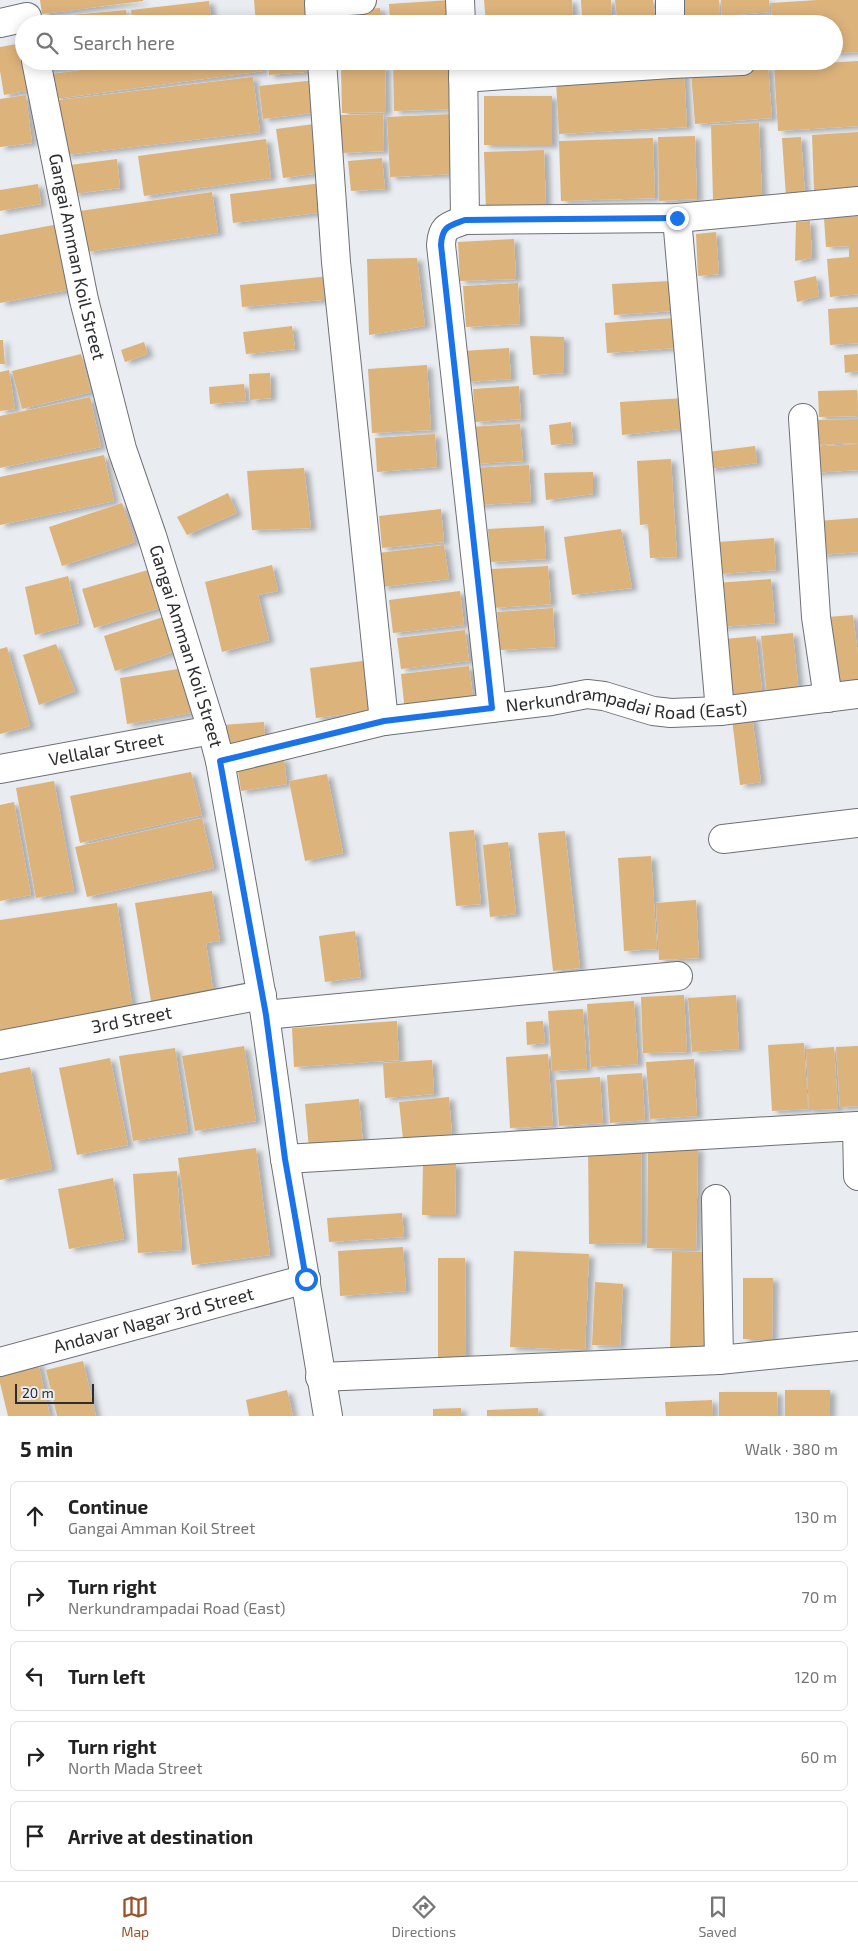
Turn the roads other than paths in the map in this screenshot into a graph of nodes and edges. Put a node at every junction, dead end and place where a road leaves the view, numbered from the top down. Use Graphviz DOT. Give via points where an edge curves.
graph roads {
  1 [pos="362,0"];
  2 [pos="460,0"];
  3 [pos="670,0"];
  4 [pos="320,15"];
  5 [pos="461,15"];
  6 [pos="670,15"];
  7 [pos="15,18"];
  8 [pos="0,23"];
  9 [pos="38,70"];
  10 [pos="323,70"];
  11 [pos="463,70"];
  12 [pos="858,201"];
  13 [pos="677,218"];
  14 [pos="457,223"];
  15 [pos="803,418"];
  16 [pos="858,694"];
  17 [pos="828,698"];
  18 [pos="492,708"];
  19 [pos="720,711"];
  20 [pos="384,721"];
  21 [pos="216,746"];
  22 [pos="0,769"];
  23 [pos="66,769"];
  24 [pos="858,823"];
  25 [pos="723,839"];
  26 [pos="678,976"];
  27 [pos="264,1005"];
  28 [pos="0,1045"];
  29 [pos="857,1126"];
  30 [pos="285,1159"];
  31 [pos="858,1176"];
  32 [pos="716,1199"];
  33 [pos="306,1279"];
  34 [pos="858,1346"];
  35 [pos="719,1360"];
  36 [pos="0,1362"];
  37 [pos="320,1377"];
  38 [pos="328,1416"];
  1 -- 4 [label="street" via="319,3"];
  2 -- 5 [label="street"];
  3 -- 6 [label="street"];
  7 -- 8 [label="street"];
  9 -- 21 [label="street, Gangai Amman Koil Street" via="84,300 122,449"];
  10 -- 20 [label="street" via="336,262"];
  11 -- 14 [label="street"];
  12 -- 13 [label="street"];
  13 -- 14 [label="street"];
  13 -- 19 [label="street"];
  14 -- 18 [label="street" via="442,234 441,245"];
  15 -- 17 [label="street" via="816,617"];
  16 -- 17 [label="street, Nerkundrampadai Road (East)"];
  17 -- 19 [label="street, Nerkundrampadai Road (East)"];
  18 -- 19 [label="street, Nerkundrampadai Road (East)" via="587,694 653,711"];
  18 -- 20 [label="street, Nerkundrampadai Road (East)"];
  20 -- 21 [label="street, Nerkundrampadai Road (East)"];
  21 -- 22 [label="street, Vellalar Street"];
  21 -- 23 [label="street"];
  21 -- 27 [label="street, Gangai Amman Koil Street"];
  24 -- 25 [label="street"];
  26 -- 27 [label="street, 3rd Street"];
  27 -- 28 [label="street, 3rd Street"];
  27 -- 30 [label="street, Gangai Amman Koil Street"];
  29 -- 30 [label="street"];
  29 -- 31 [label="street"];
  30 -- 33 [label="street, Gangai Amman Koil Street"];
  32 -- 35 [label="street"];
  33 -- 36 [label="street, Andavar Nagar 3rd Street"];
  33 -- 37 [label="street, Gangai Amman Koil Street"];
  34 -- 35 [label="street"];
  35 -- 37 [label="street"];
  37 -- 38 [label="street, Gangai Amman Koil Street"];
}
